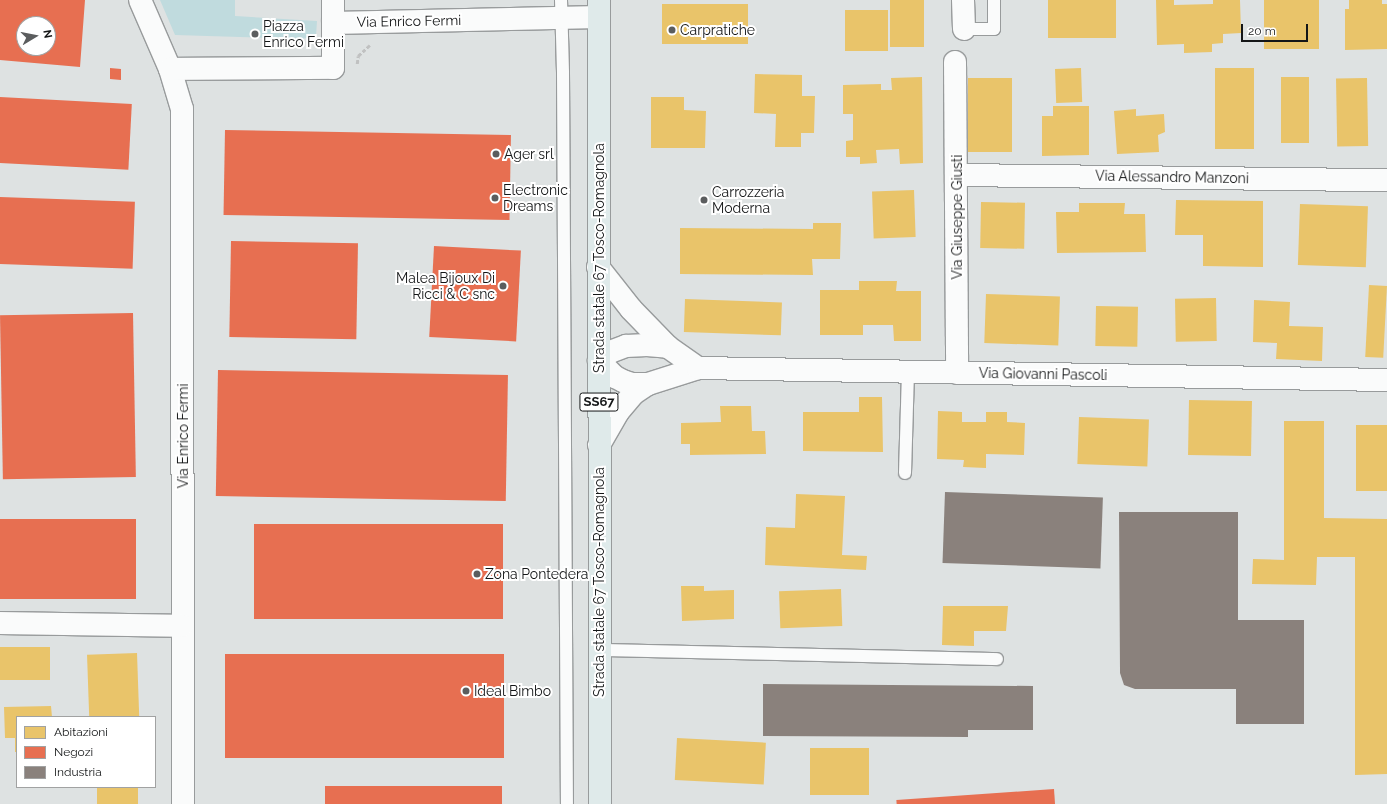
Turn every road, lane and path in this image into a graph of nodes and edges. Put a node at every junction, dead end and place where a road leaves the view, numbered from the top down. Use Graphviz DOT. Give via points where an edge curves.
graph roads {
  1 [pos="140,0"];
  2 [pos="333,0"];
  3 [pos="963,0"];
  4 [pos="994,0"];
  5 [pos="561,9"];
  6 [pos="599,9"];
  7 [pos="333,22"];
  8 [pos="964,29"];
  9 [pos="955,62"];
  10 [pos="170,69"];
  11 [pos="957,175"];
  12 [pos="1387,180"];
  13 [pos="598,267"];
  14 [pos="668,347"];
  15 [pos="599,361"];
  16 [pos="698,368"];
  17 [pos="908,371"];
  18 [pos="957,373"];
  19 [pos="1387,380"];
  20 [pos="648,384"];
  21 [pos="599,445"];
  22 [pos="905,473"];
  23 [pos="0,623"];
  24 [pos="182,626"];
  25 [pos="600,650"];
  26 [pos="997,660"];
  27 [pos="183,804"];
  28 [pos="567,804"];
  29 [pos="600,804"];
  1 -- 10 [label="street, Via Enrico Fermi"];
  2 -- 7 [label="street"];
  3 -- 8 [label="street"];
  4 -- 8 [label="lane" via="994,29"];
  5 -- 6 [label="street, Via Enrico Fermi"];
  5 -- 7 [label="street, Via Enrico Fermi"];
  5 -- 28 [label="lane"];
  6 -- 13 [label="main road, Strada statale 67 Tosco-Romagnola / SS67"];
  7 -- 10 [label="street" via="333,68"];
  9 -- 11 [label="street, Via Giuseppe Giusti"];
  10 -- 24 [label="street, Via Enrico Fermi" via="182,109"];
  11 -- 12 [label="street, Via Alessandro Manzoni"];
  11 -- 18 [label="street, Via Giuseppe Giusti"];
  13 -- 14 [label="street" via="631,309"];
  13 -- 15 [label="main road, Strada statale 67 Tosco-Romagnola / SS67"];
  14 -- 15 [label="street" via="626,346 610,352"];
  14 -- 16 [label="street"];
  15 -- 20 [label="street, Via Giovanni Pascoli" via="615,377 623,381"];
  15 -- 21 [label="main road, Strada statale 67 Tosco-Romagnola / SS67"];
  16 -- 17 [label="street, Via Giovanni Pascoli"];
  16 -- 20 [label="street, Via Giovanni Pascoli"];
  17 -- 18 [label="street, Via Giovanni Pascoli"];
  17 -- 22 [label="lane"];
  18 -- 19 [label="street, Via Giovanni Pascoli"];
  20 -- 21 [label="street, Via Giovanni Pascoli" via="633,394 618,412"];
  21 -- 25 [label="main road, Strada statale 67 Tosco-Romagnola / SS67"];
  23 -- 24 [label="street"];
  24 -- 27 [label="street, Via Enrico Fermi"];
  25 -- 26 [label="lane"];
  25 -- 29 [label="main road, Strada statale 67 Tosco-Romagnola / SS67"];
}
